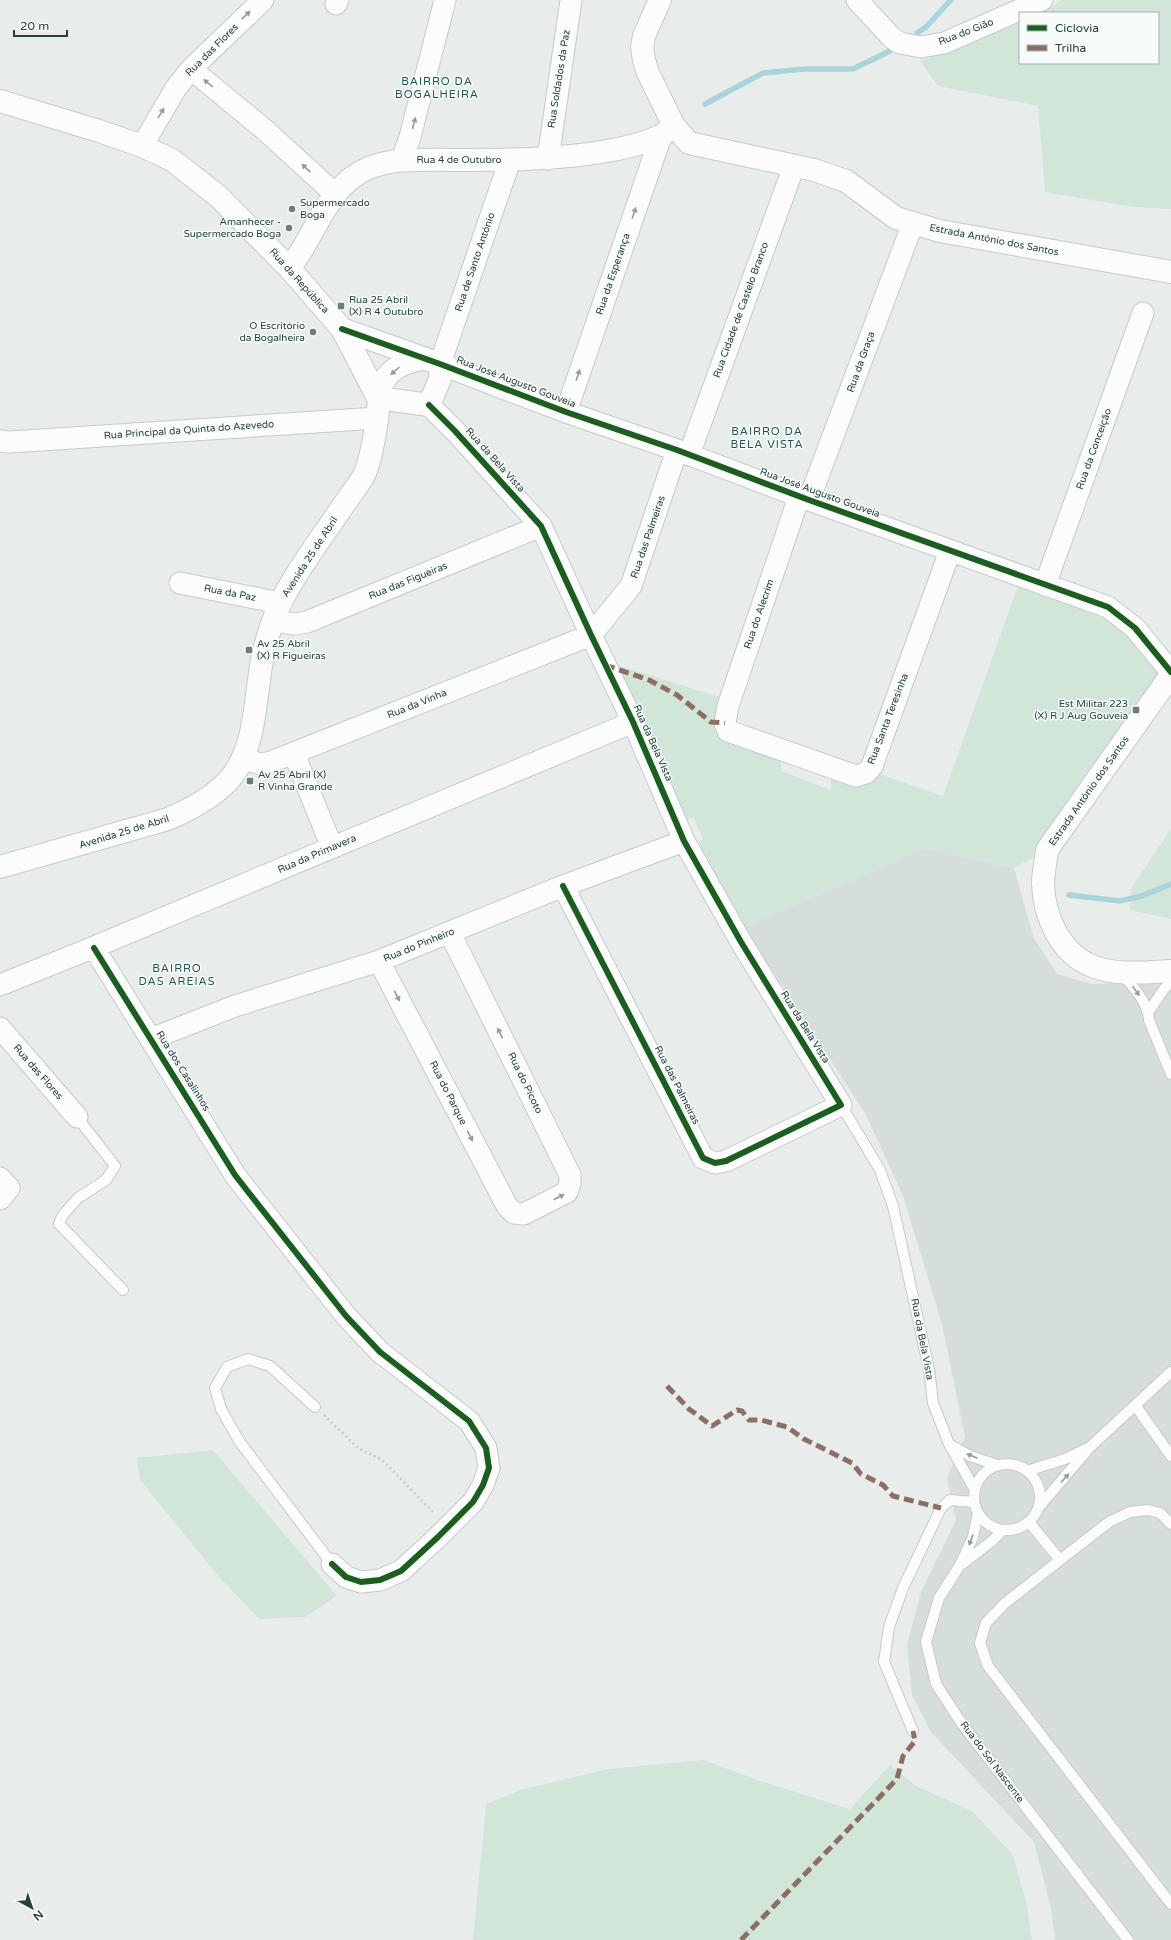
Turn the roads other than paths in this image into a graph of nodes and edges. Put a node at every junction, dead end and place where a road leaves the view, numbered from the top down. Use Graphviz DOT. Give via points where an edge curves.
graph roads {
  1 [pos="263,0"];
  2 [pos="445,0"];
  3 [pos="571,0"];
  4 [pos="660,0"];
  5 [pos="857,0"];
  6 [pos="1042,0"];
  7 [pos="191,69"];
  8 [pos="0,101"];
  9 [pos="667,131"];
  10 [pos="142,146"];
  11 [pos="548,159"];
  12 [pos="402,160"];
  13 [pos="510,160"];
  14 [pos="794,166"];
  15 [pos="335,194"];
  16 [pos="913,223"];
  17 [pos="289,268"];
  18 [pos="1171,272"];
  19 [pos="1143,313"];
  20 [pos="342,329"];
  21 [pos="432,361"];
  22 [pos="429,405"];
  23 [pos="377,408"];
  24 [pos="566,412"];
  25 [pos="0,441"];
  26 [pos="683,452"];
  27 [pos="804,498"];
  28 [pos="542,526"];
  29 [pos="950,551"];
  30 [pos="180,583"];
  31 [pos="1046,585"];
  32 [pos="277,612"];
  33 [pos="591,635"];
  34 [pos="1171,673"];
  35 [pos="633,722"];
  36 [pos="728,731"];
  37 [pos="294,754"];
  38 [pos="242,759"];
  39 [pos="684,841"];
  40 [pos="332,847"];
  41 [pos="0,867"];
  42 [pos="563,886"];
  43 [pos="450,933"];
  44 [pos="94,948"];
  45 [pos="380,961"];
  46 [pos="1171,971"];
  47 [pos="1120,972"];
  48 [pos="1171,982"];
  49 [pos="0,985"];
  50 [pos="1149,1011"];
  51 [pos="0,1028"];
  52 [pos="151,1039"];
  53 [pos="1171,1074"];
  54 [pos="841,1105"];
  55 [pos="76,1117"];
  56 [pos="524,1214"];
  57 [pos="123,1290"];
  58 [pos="1171,1372"];
  59 [pos="1135,1405"];
  60 [pos="315,1406"];
  61 [pos="949,1444"];
  62 [pos="1090,1447"];
  63 [pos="1171,1456"];
  64 [pos="997,1465"];
  65 [pos="1027,1471"];
  66 [pos="975,1490"];
  67 [pos="974,1502"];
  68 [pos="1039,1507"];
  69 [pos="978,1513"];
  70 [pos="1029,1522"];
  71 [pos="1171,1524"];
  72 [pos="1003,1530"];
  73 [pos="1060,1560"];
  74 [pos="332,1564"];
  75 [pos="960,1565"];
  76 [pos="913,1731"];
  77 [pos="1171,1904"];
  78 [pos="1128,1940"];
  7 -- 1 [label="street, Rua das Flores, one-way"];
  12 -- 2 [label="street, one-way"];
  3 -- 11 [label="street, Rua Soldados da Paz"];
  4 -- 9 [label="street, Estrada António dos Santos" via="648,24 642,47"];
  5 -- 6 [label="street, Rua do Gião" via="892,38 900,43 921,47 944,43"];
  10 -- 7 [label="street, Rua das Flores, one-way" via="176,88"];
  15 -- 7 [label="street, one-way" via="265,130"];
  8 -- 10 [label="street, Rua da República"];
  9 -- 11 [label="street, Rua 4 de Outubro" via="633,146"];
  9 -- 14 [label="street, Estrada António dos Santos" via="689,143"];
  24 -- 9 [label="street, Rua da Esperança, one-way"];
  10 -- 17 [label="street, Rua da República" via="172,160 218,196"];
  11 -- 13 [label="street, Rua 4 de Outubro"];
  12 -- 13 [label="street, Rua 4 de Outubro"];
  12 -- 15 [label="street, Rua 4 de Outubro" via="375,167 354,177"];
  13 -- 21 [label="street, Rua de Santo António"];
  14 -- 16 [label="street, Estrada António dos Santos" via="814,170 846,182 896,218"];
  14 -- 26 [label="street, Rua Cidade de Castelo Branco"];
  15 -- 17 [label="street, Rua 4 de Outubro" via="301,254"];
  16 -- 18 [label="street, Estrada António dos Santos" via="940,231"];
  16 -- 27 [label="street, Rua da Graça"];
  17 -- 20 [label="street, Rua da República"];
  19 -- 31 [label="street, Rua da Conceição"];
  20 -- 21 [label="street"];
  20 -- 23 [label="street, Rua da República"];
  21 -- 22 [label="street" via="440,380"];
  21 -- 23 [label="street, Avenida 25 de Abril, one-way" via="398,367 383,382"];
  21 -- 24 [label="street, Rua José Augusto Gouveia"];
  22 -- 23 [label="street"];
  22 -- 28 [label="street, Rua da Bela Vista"];
  23 -- 25 [label="street, Rua Principal da Quinta do Azevedo"];
  23 -- 32 [label="street, Avenida 25 de Abril" via="373,447 364,474 296,576"];
  24 -- 26 [label="street, Rua José Augusto Gouveia"];
  26 -- 27 [label="street, Rua José Augusto Gouveia"];
  26 -- 33 [label="street, Rua das Palmeiras" via="631,586"];
  27 -- 29 [label="street, Rua José Augusto Gouveia"];
  27 -- 36 [label="street, Rua do Alecrim" via="728,706 725,723"];
  28 -- 32 [label="street, Rua das Figueiras" via="306,622 294,624"];
  28 -- 33 [label="street, Rua da Bela Vista"];
  29 -- 31 [label="street, Rua José Augusto Gouveia"];
  29 -- 36 [label="street, Rua Santa Teresinha" via="872,766 866,773 856,776"];
  30 -- 32 [label="street, Rua da Paz"];
  31 -- 34 [label="street, Rua José Augusto Gouveia" via="1108,606 1135,628"];
  32 -- 38 [label="street, Avenida 25 de Abril" via="262,660 258,697"];
  33 -- 35 [label="street, Rua da Bela Vista"];
  33 -- 37 [label="street, Rua da Vinha"];
  34 -- 47 [label="street, Estrada António dos Santos" via="1047,850 1043,882 1045,906 1054,931 1070,952 1092,966"];
  35 -- 39 [label="street, Rua da Bela Vista"];
  35 -- 40 [label="street, Rua da Primavera"];
  37 -- 38 [label="street, Rua da Vinha" via="261,764"];
  37 -- 40 [label="street"];
  38 -- 41 [label="street, Avenida 25 de Abril" via="227,782 214,794 168,820"];
  39 -- 42 [label="street, Rua do Pinheiro"];
  39 -- 54 [label="street, Rua da Bela Vista" via="741,942"];
  40 -- 44 [label="street, Rua da Primavera"];
  42 -- 43 [label="street, Rua do Pinheiro"];
  42 -- 54 [label="street, Rua das Palmeiras" via="704,1158 715,1163 726,1161"];
  43 -- 45 [label="street, Rua do Pinheiro"];
  56 -- 43 [label="street, Rua do Picoto, one-way" via="567,1192 570,1174"];
  44 -- 49 [label="street, Rua da Primavera"];
  44 -- 52 [label="street, Rua dos Casalinhos"];
  45 -- 52 [label="street, Rua do Pinheiro" via="235,1006"];
  45 -- 56 [label="street, Rua do Parque, one-way" via="507,1206 514,1213"];
  46 -- 47 [label="street, Estrada António dos Santos"];
  47 -- 50 [label="lane, one-way"];
  48 -- 50 [label="lane"];
  50 -- 53 [label="lane" via="1149,1020"];
  51 -- 55 [label="street, Rua das Flores"];
  52 -- 74 [label="street, Rua dos Casalinhos" via="235,1175 346,1316 380,1352 469,1421 486,1448 489,1468 473,1502 400,1571 380,1580 361,1582 346,1577"];
  54 -- 61 [label="lane, Rua da Bela Vista" via="880,1170 893,1206 929,1369 933,1403"];
  55 -- 57 [label="lane" via="115,1166 106,1180 78,1198 62,1216 59,1224"];
  58 -- 59 [label="lane"];
  59 -- 62 [label="lane"];
  59 -- 63 [label="lane"];
  60 -- 74 [label="lane" via="270,1366 248,1359 228,1367 215,1388 221,1409 239,1441"];
  64 -- 61 [label="lane, one-way" via="970,1456"];
  61 -- 66 [label="lane, Rua da Bela Vista"];
  62 -- 65 [label="lane" via="1065,1459"];
  68 -- 62 [label="lane, one-way"];
  64 -- 65 [label="lane" via="1018,1466"];
  64 -- 66 [label="lane" via="979,1479"];
  65 -- 68 [label="lane" via="1039,1487"];
  66 -- 67 [label="lane"];
  67 -- 69 [label="lane"];
  67 -- 76 [label="lane" via="950,1500 940,1508 903,1588 889,1627 884,1662"];
  68 -- 70 [label="lane"];
  69 -- 72 [label="lane" via="984,1522 993,1528"];
  69 -- 75 [label="lane, one-way" via="973,1537"];
  70 -- 72 [label="lane" via="1013,1530"];
  70 -- 73 [label="lane"];
  71 -- 73 [label="lane" via="1160,1513 1148,1510 1130,1512 1109,1522"];
  72 -- 75 [label="lane"];
  73 -- 77 [label="lane" via="1004,1604 986,1623 980,1643 988,1666"];
  75 -- 78 [label="lane, Rua do Sol Nascente" via="939,1598 926,1642 936,1684 962,1724"];
}
